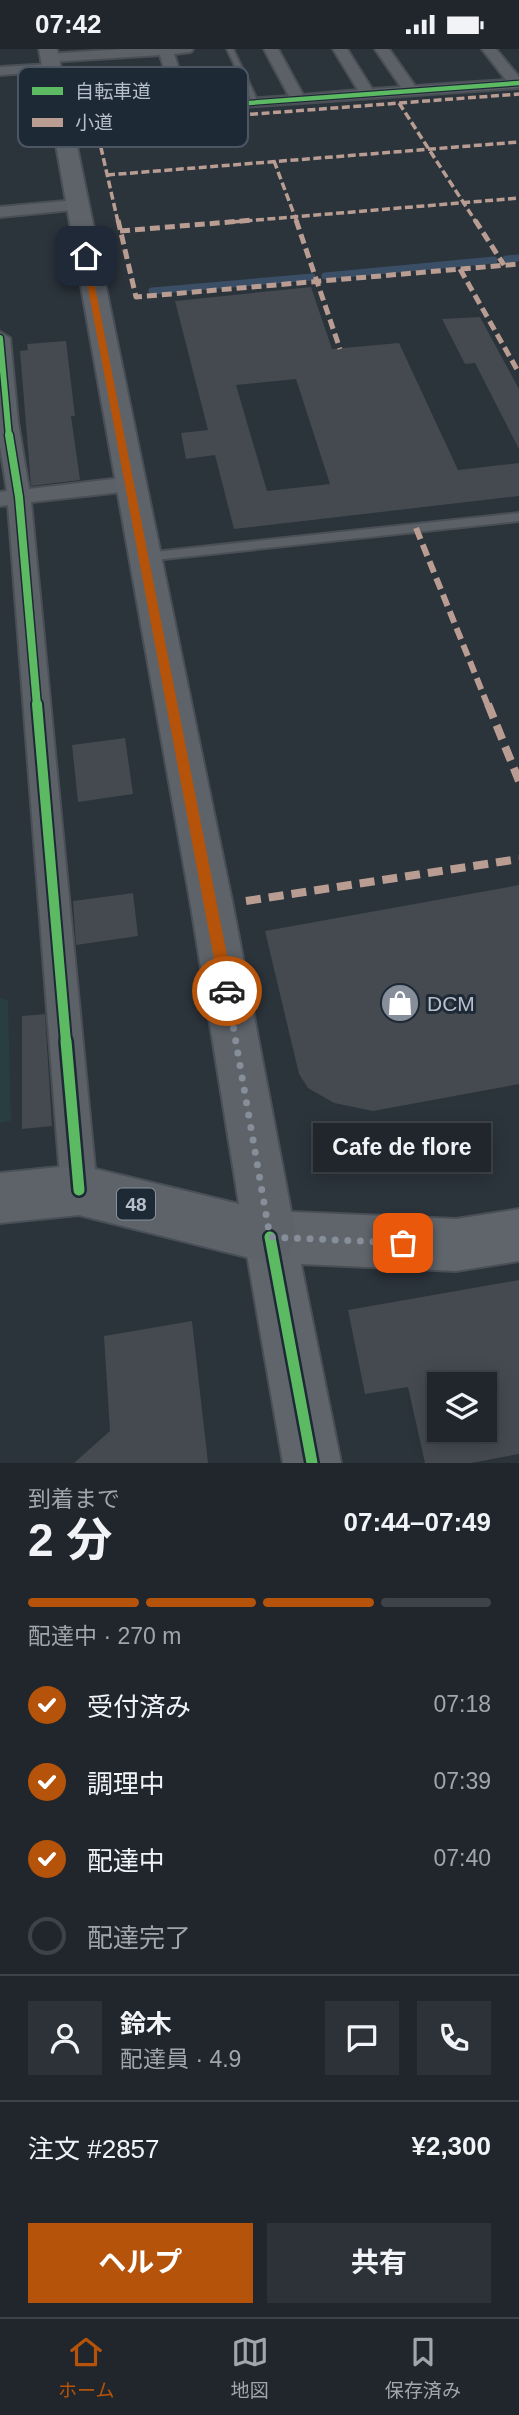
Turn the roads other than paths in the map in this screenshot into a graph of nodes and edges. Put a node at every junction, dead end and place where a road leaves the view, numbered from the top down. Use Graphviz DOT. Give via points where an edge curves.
graph roads {
  1 [pos="186,49"];
  2 [pos="230,49"];
  3 [pos="271,49"];
  4 [pos="340,49"];
  5 [pos="382,49"];
  6 [pos="489,49"];
  7 [pos="165,50"];
  8 [pos="49,59"];
  9 [pos="171,67"];
  10 [pos="239,67"];
  11 [pos="0,71"];
  12 [pos="518,83"];
  13 [pos="248,86"];
  14 [pos="411,91"];
  15 [pos="368,94"];
  16 [pos="298,99"];
  17 [pos="256,102"];
  18 [pos="248,103"];
  19 [pos="65,147"];
  20 [pos="76,205"];
  21 [pos="0,212"];
  22 [pos="0,338"];
  23 [pos="4,425"];
  24 [pos="130,484"];
  25 [pos="10,498"];
  26 [pos="519,517"];
  27 [pos="145,557"];
  28 [pos="79,1190"];
  29 [pos="0,1198"];
  30 [pos="519,1235"];
  31 [pos="270,1237"];
  32 [pos="312,1463"];
  1 -- 7 [label="street"];
  2 -- 10 [label="lane"];
  3 -- 16 [label="street"];
  4 -- 15 [label="street"];
  5 -- 14 [label="street"];
  6 -- 12 [label="street"];
  7 -- 8 [label="street"];
  7 -- 9 [label="street"];
  8 -- 11 [label="street"];
  12 -- 14 [label="street"];
  13 -- 17 [label="lane"];
  14 -- 15 [label="street"];
  15 -- 16 [label="street"];
  16 -- 17 [label="street"];
  17 -- 18 [label="street"];
  19 -- 20 [label="main road"];
  20 -- 21 [label="street"];
  20 -- 24 [label="main road"];
  22 -- 23 [label="street"];
  23 -- 25 [label="street"];
  24 -- 25 [label="street"];
  24 -- 27 [label="main road"];
  25 -- 28 [label="street"];
  26 -- 27 [label="lane"];
  27 -- 31 [label="main road"];
  28 -- 29 [label="main road, 48"];
  28 -- 31 [label="main road, 48"];
  30 -- 31 [label="main road" via="456,1245"];
  31 -- 32 [label="main road"];
}
